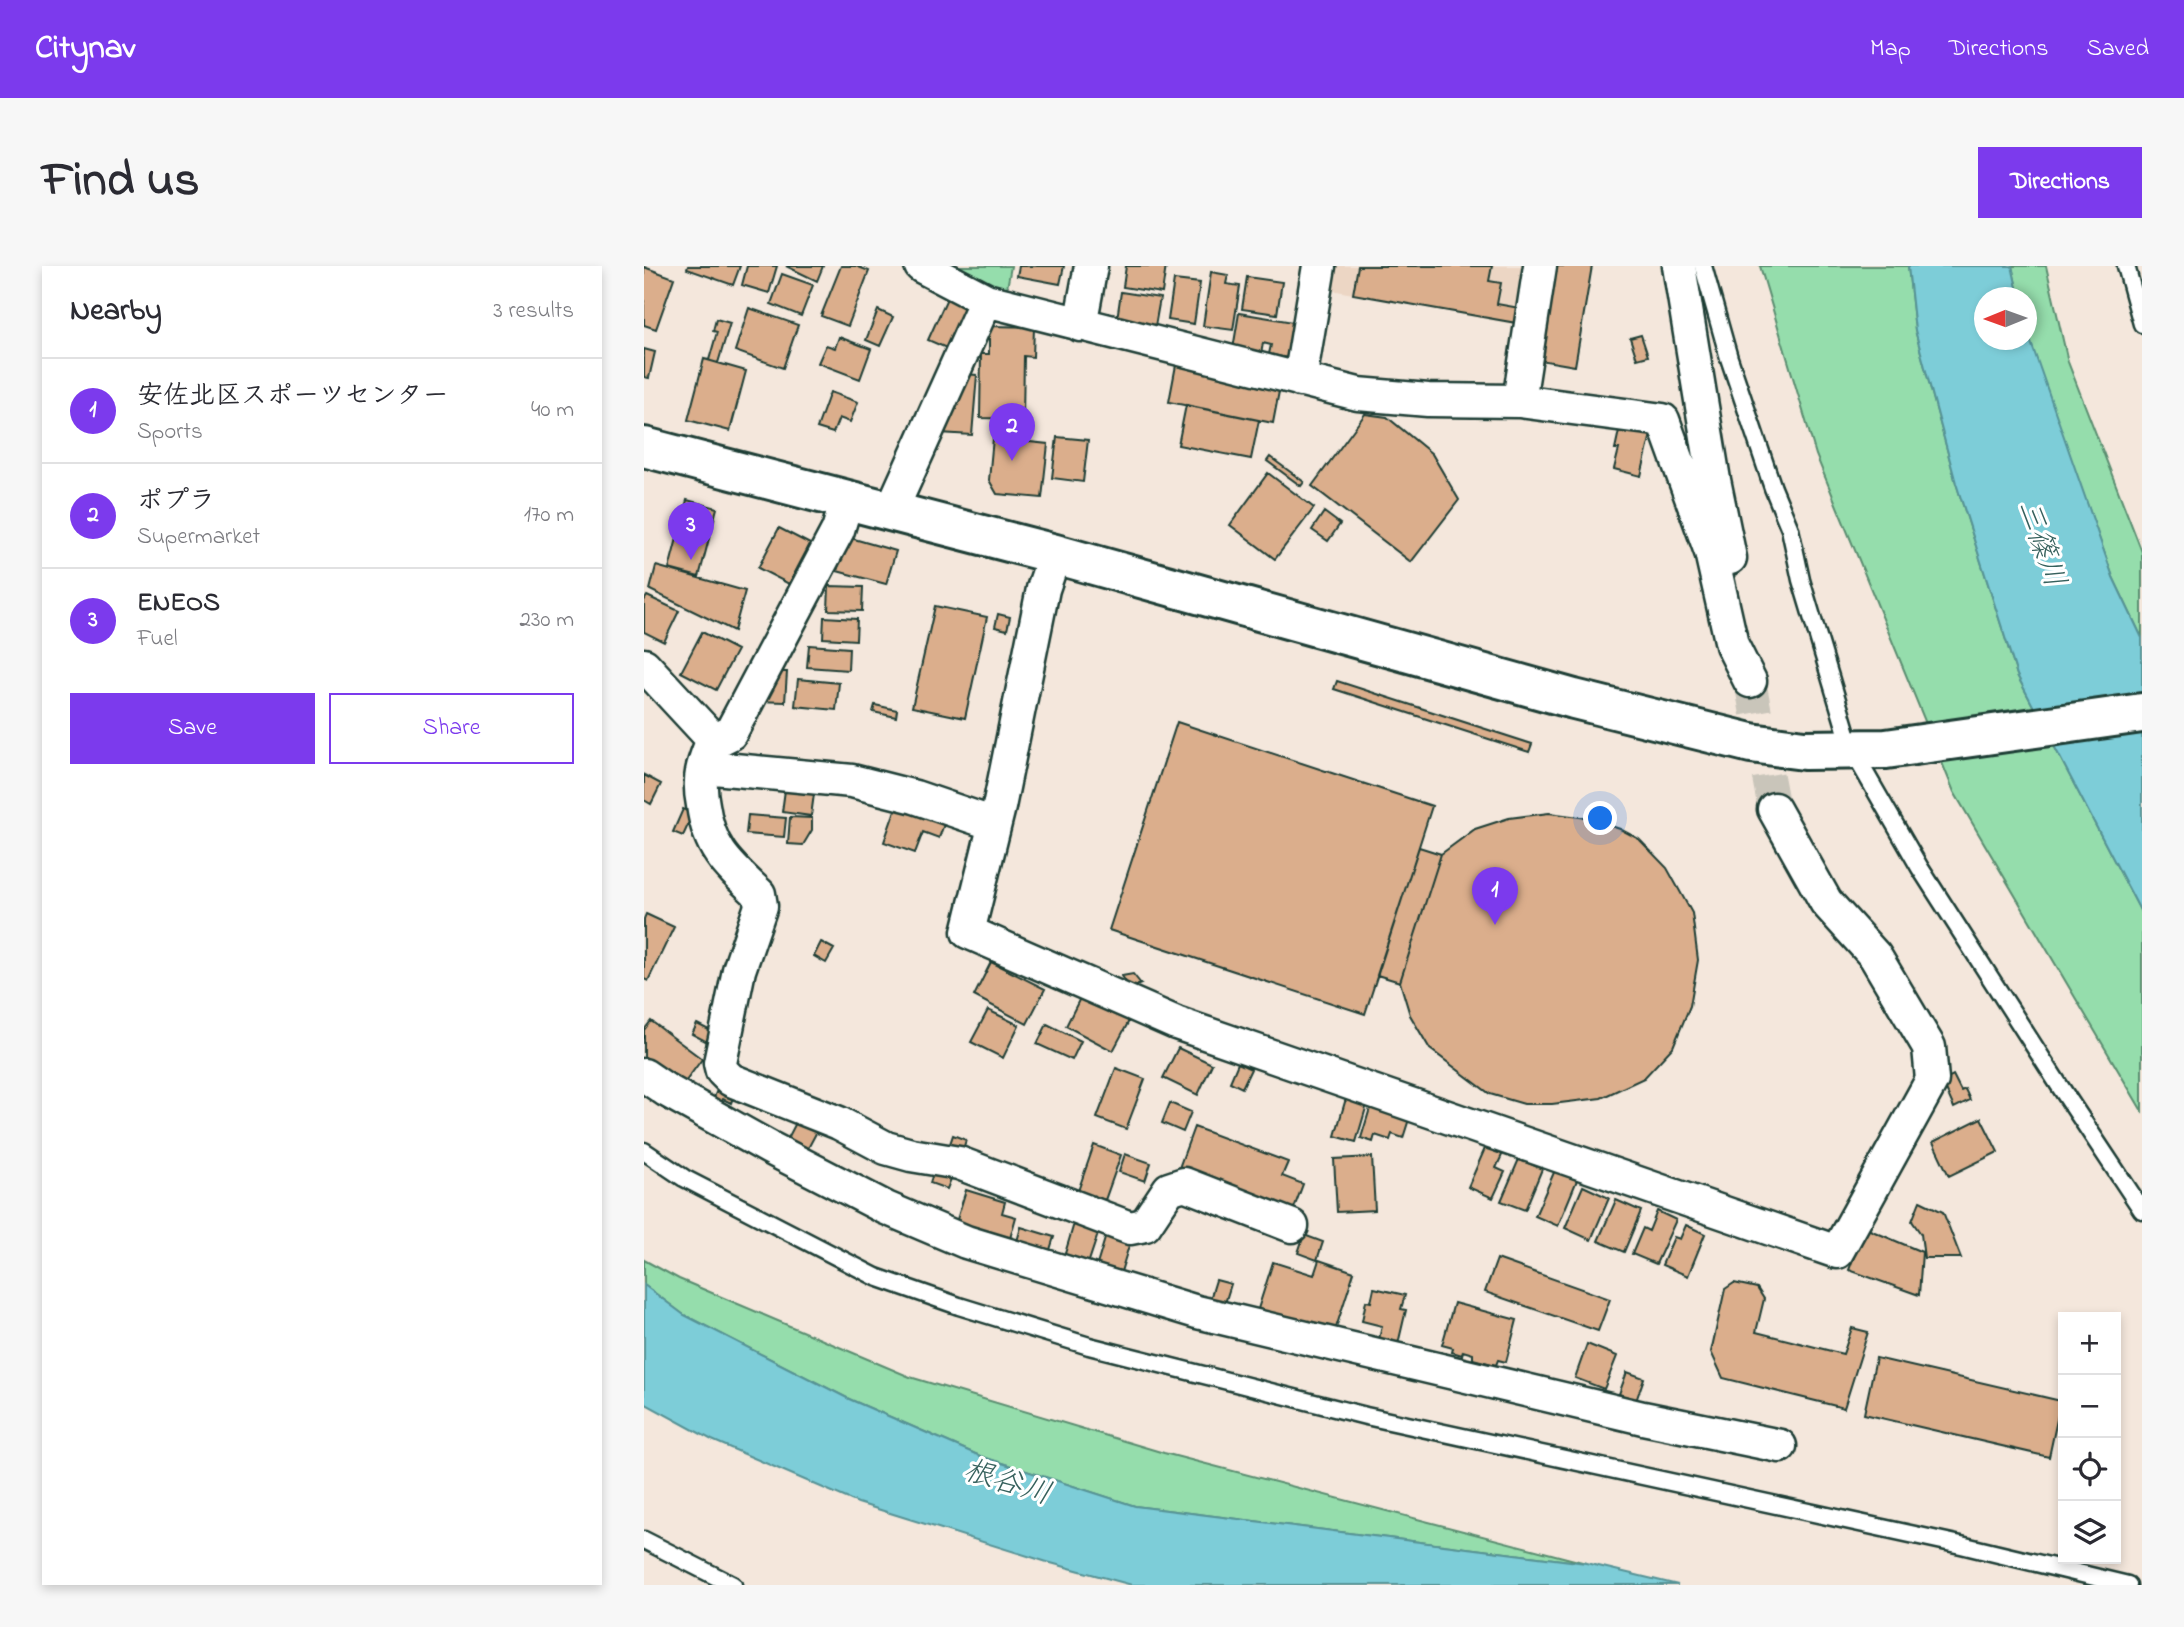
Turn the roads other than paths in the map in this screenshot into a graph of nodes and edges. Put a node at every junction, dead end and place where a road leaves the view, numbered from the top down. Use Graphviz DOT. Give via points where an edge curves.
graph roads {
  1 [pos="921,266"];
  2 [pos="1091,266"];
  3 [pos="1319,266"];
  4 [pos="1540,266"];
  5 [pos="1679,266"];
  6 [pos="1703,266"];
  7 [pos="2126,266"];
  8 [pos="2135,266"];
  9 [pos="2131,286"];
  10 [pos="986,300"];
  11 [pos="2142,324"];
  12 [pos="1080,325"];
  13 [pos="1300,380"];
  14 [pos="1519,401"];
  15 [pos="644,447"];
  16 [pos="847,500"];
  17 [pos="891,511"];
  18 [pos="1055,554"];
  19 [pos="1736,652"];
  20 [pos="644,665"];
  21 [pos="1750,681"];
  22 [pos="2142,713"];
  23 [pos="714,736"];
  24 [pos="1869,749"];
  25 [pos="703,767"];
  26 [pos="1774,809"];
  27 [pos="994,824"];
  28 [pos="644,1075"];
  29 [pos="644,1151"];
  30 [pos="2142,1210"];
  31 [pos="1292,1226"];
  32 [pos="1780,1446"];
  33 [pos="644,1540"];
  34 [pos="733,1585"];
  35 [pos="2128,1585"];
  1 -- 10 [label="street"];
  2 -- 12 [label="street"];
  3 -- 13 [label="street"];
  4 -- 14 [label="street"];
  5 -- 19 [label="street" via="1746,639"];
  6 -- 24 [label="lane" via="1729,358 1790,530 1801,580"];
  7 -- 9 [label="lane"];
  8 -- 9 [label="lane"];
  9 -- 11 [label="lane"];
  10 -- 12 [label="street"];
  10 -- 17 [label="street"];
  12 -- 13 [label="street"];
  13 -- 14 [label="street" via="1358,394"];
  14 -- 19 [label="street" via="1663,419 1711,552"];
  15 -- 16 [label="street"];
  16 -- 17 [label="street"];
  16 -- 23 [label="street" via="838,530 730,734 720,739"];
  17 -- 18 [label="street"];
  18 -- 24 [label="street" via="1692,729 1804,750"];
  18 -- 27 [label="street" via="1043,589"];
  19 -- 21 [label="street"];
  20 -- 23 [label="street"];
  22 -- 24 [label="street"];
  23 -- 25 [label="street"];
  24 -- 30 [label="lane" via="1920,868"];
  25 -- 27 [label="street" via="852,781"];
  25 -- 31 [label="street" via="706,827 733,870 759,894 761,906 739,970 720,1063 732,1080 839,1123 886,1148 959,1163 1130,1228 1145,1225 1169,1189 1184,1184"];
  26 -- 27 [label="street" via="1826,902 1875,956 1929,1047 1931,1080 1837,1252 1176,1023 968,932"];
  28 -- 32 [label="street" via="886,1208 966,1242 1210,1315"];
  29 -- 35 [label="lane" via="684,1178 876,1278 1089,1346 1366,1416"];
  33 -- 34 [label="lane"];
}
